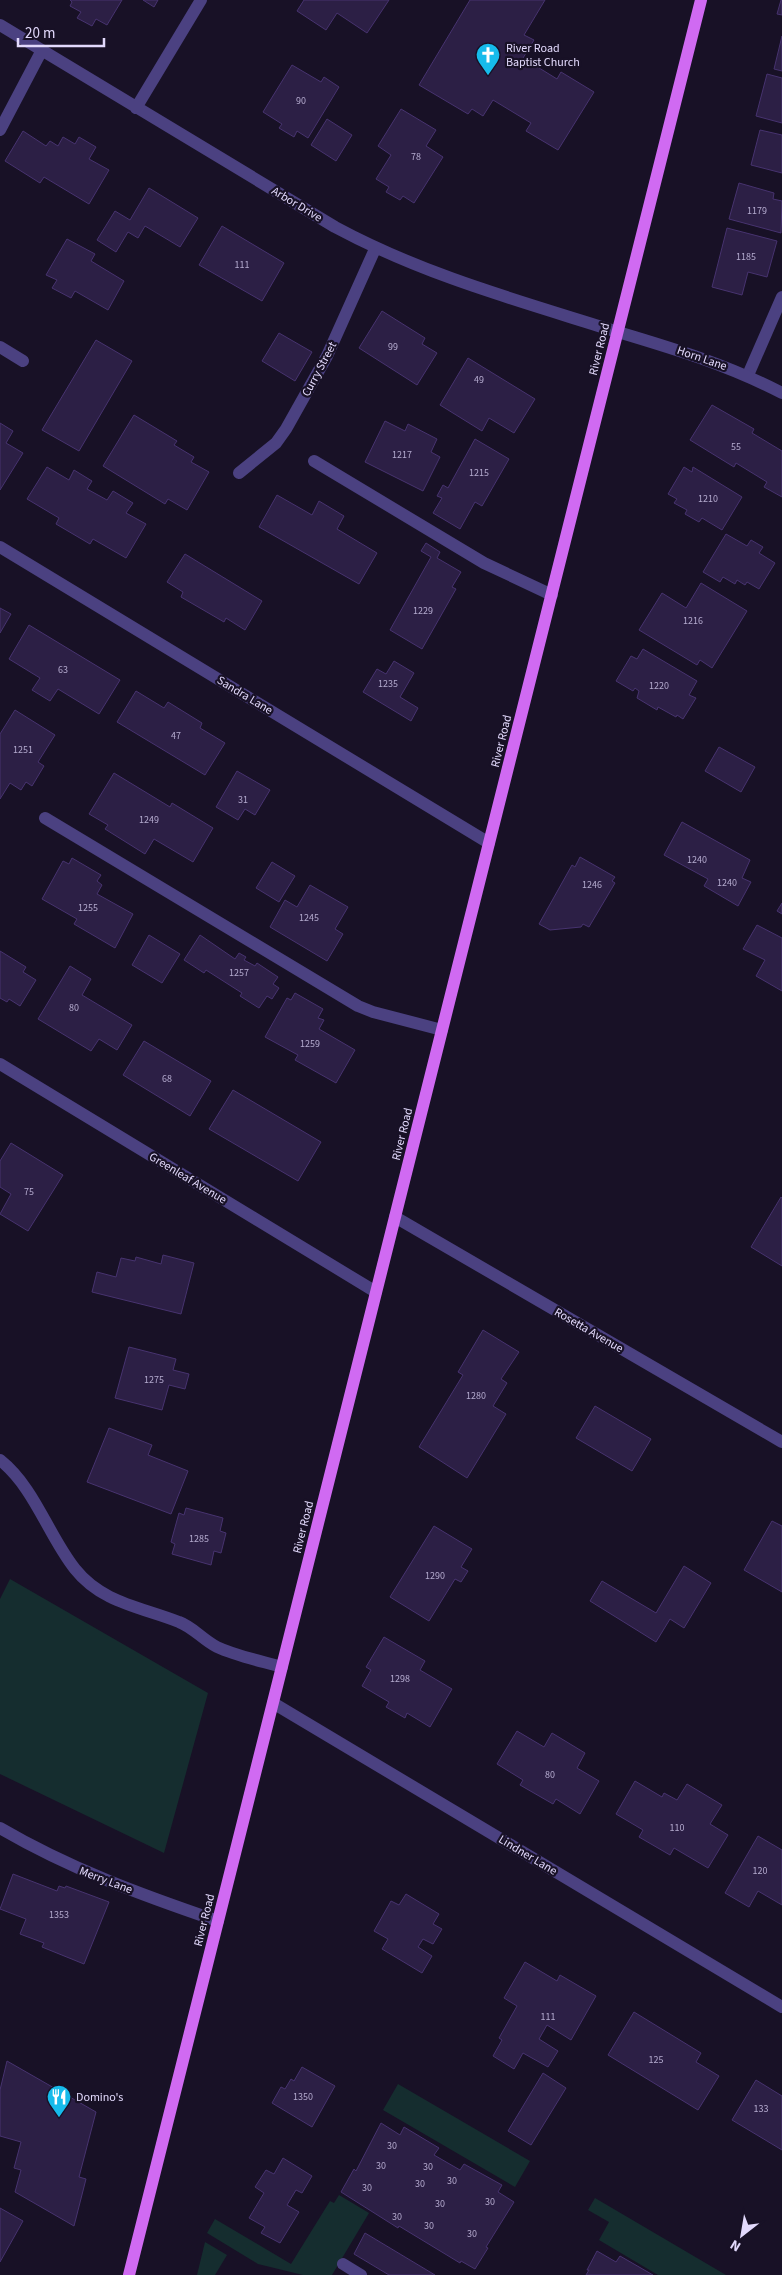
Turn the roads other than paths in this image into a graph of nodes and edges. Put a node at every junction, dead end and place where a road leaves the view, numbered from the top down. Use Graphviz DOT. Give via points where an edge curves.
graph roads {
  1 [pos="201,0"];
  2 [pos="701,0"];
  3 [pos="0,25"];
  4 [pos="42,50"];
  5 [pos="136,108"];
  6 [pos="0,130"];
  7 [pos="375,249"];
  8 [pos="782,297"];
  9 [pos="618,332"];
  10 [pos="0,347"];
  11 [pos="23,361"];
  12 [pos="748,375"];
  13 [pos="782,393"];
  14 [pos="314,461"];
  15 [pos="239,473"];
  16 [pos="0,547"];
  17 [pos="552,595"];
  18 [pos="45,818"];
  19 [pos="489,843"];
  20 [pos="442,1030"];
  21 [pos="0,1064"];
  22 [pos="395,1217"];
  23 [pos="376,1292"];
  24 [pos="782,1442"];
  25 [pos="0,1460"];
  26 [pos="282,1667"];
  27 [pos="273,1703"];
  28 [pos="0,1828"];
  29 [pos="218,1921"];
  30 [pos="782,2007"];
  31 [pos="343,2264"];
  32 [pos="129,2275"];
  33 [pos="361,2275"];
  1 -- 5 [label="street"];
  2 -- 9 [label="main road, River Road"];
  3 -- 4 [label="street, Arbor Drive"];
  4 -- 5 [label="street, Arbor Drive"];
  4 -- 6 [label="street"];
  5 -- 7 [label="street, Arbor Drive"];
  7 -- 9 [label="street, Arbor Drive" via="444,277"];
  7 -- 15 [label="street, Curry Street" via="327,356 286,430 276,443"];
  8 -- 12 [label="street"];
  9 -- 12 [label="street, Horn Lane"];
  9 -- 17 [label="main road, River Road"];
  10 -- 11 [label="street"];
  12 -- 13 [label="street, Horn Lane"];
  14 -- 17 [label="street" via="484,563"];
  16 -- 19 [label="street, Sandra Lane"];
  17 -- 19 [label="main road, River Road"];
  18 -- 20 [label="street" via="358,1006"];
  19 -- 20 [label="main road, River Road"];
  20 -- 22 [label="main road, River Road"];
  21 -- 23 [label="street, Greenleaf Avenue"];
  22 -- 23 [label="main road, River Road"];
  22 -- 24 [label="street, Rosetta Avenue"];
  23 -- 26 [label="main road, River Road"];
  25 -- 26 [label="street" via="23,1485 76,1570 98,1591 116,1602 179,1622 218,1647"];
  26 -- 27 [label="main road, River Road"];
  27 -- 29 [label="main road, River Road"];
  27 -- 30 [label="street, Lindner Lane"];
  28 -- 29 [label="street, Merry Lane" via="74,1868"];
  29 -- 32 [label="main road, River Road"];
  31 -- 33 [label="street"];
}
